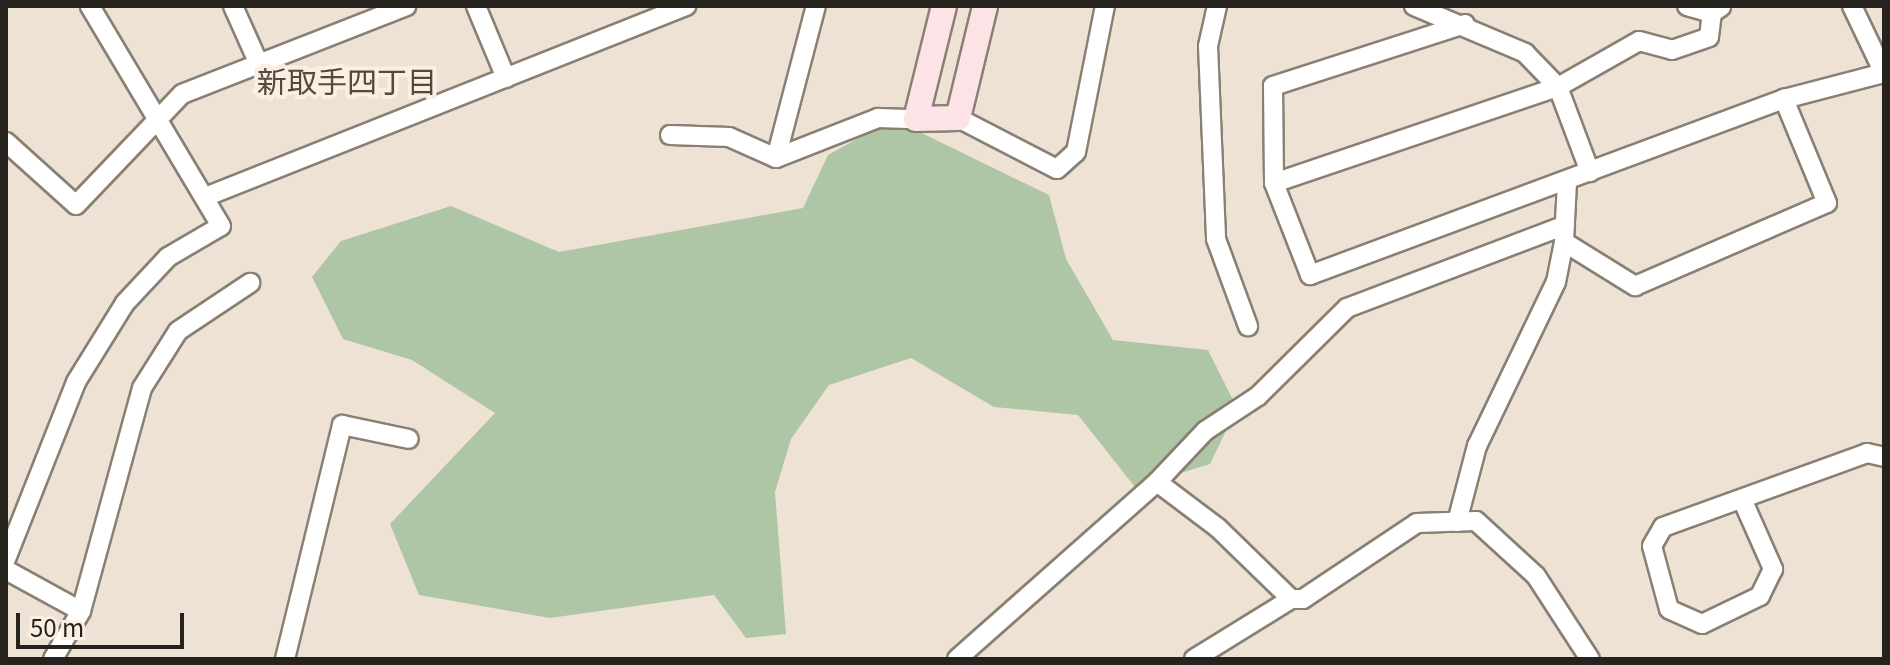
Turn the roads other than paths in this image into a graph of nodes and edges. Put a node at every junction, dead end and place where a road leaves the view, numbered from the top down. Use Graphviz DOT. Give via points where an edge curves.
graph roads {
  1 [pos="90,6"];
  2 [pos="233,6"];
  3 [pos="406,6"];
  4 [pos="476,6"];
  5 [pos="686,6"];
  6 [pos="816,6"];
  7 [pos="944,6"];
  8 [pos="985,6"];
  9 [pos="1105,6"];
  10 [pos="1217,6"];
  11 [pos="1414,6"];
  12 [pos="1687,6"];
  13 [pos="1852,6"];
  14 [pos="1717,10"];
  15 [pos="1465,24"];
  16 [pos="259,64"];
  17 [pos="1884,73"];
  18 [pos="506,78"];
  19 [pos="1558,87"];
  20 [pos="1784,99"];
  21 [pos="958,118"];
  22 [pos="159,119"];
  23 [pos="916,119"];
  24 [pos="670,135"];
  25 [pos="6,142"];
  26 [pos="776,158"];
  27 [pos="1590,172"];
  28 [pos="1567,182"];
  29 [pos="1274,183"];
  30 [pos="205,197"];
  31 [pos="1564,233"];
  32 [pos="250,283"];
  33 [pos="1248,326"];
  34 [pos="409,439"];
  35 [pos="1884,457"];
  36 [pos="1157,482"];
  37 [pos="1742,499"];
  38 [pos="1457,522"];
  39 [pos="6,559"];
  40 [pos="6,570"];
  41 [pos="1291,599"];
  42 [pos="81,611"];
  43 [pos="53,659"];
  44 [pos="285,659"];
  45 [pos="957,659"];
  46 [pos="1194,659"];
  47 [pos="1590,659"];
  1 -- 22 [label="street"];
  2 -- 16 [label="street"];
  3 -- 16 [label="street"];
  4 -- 18 [label="street"];
  5 -- 18 [label="street"];
  6 -- 26 [label="street"];
  7 -- 23 [label="street"];
  8 -- 21 [label="street"];
  9 -- 21 [label="street" via="1076,152 1057,169"];
  10 -- 33 [label="street" via="1208,46 1216,239"];
  11 -- 15 [label="street"];
  12 -- 14 [label="street"];
  13 -- 17 [label="street"];
  14 -- 19 [label="street" via="1709,37 1672,50 1639,41"];
  15 -- 19 [label="street" via="1525,53"];
  15 -- 29 [label="street" via="1273,86"];
  16 -- 22 [label="street" via="182,94"];
  17 -- 20 [label="street"];
  18 -- 30 [label="street"];
  19 -- 27 [label="street"];
  19 -- 29 [label="street"];
  20 -- 27 [label="street"];
  20 -- 31 [label="street" via="1827,203 1635,286"];
  21 -- 23 [label="street"];
  22 -- 25 [label="street" via="76,205"];
  22 -- 30 [label="street"];
  23 -- 26 [label="street" via="878,118"];
  24 -- 26 [label="street" via="729,137"];
  27 -- 28 [label="street"];
  28 -- 29 [label="street" via="1310,275"];
  28 -- 31 [label="street"];
  30 -- 39 [label="street" via="221,226 168,257 125,303 76,382"];
  31 -- 36 [label="street" via="1347,308 1258,396 1205,431"];
  31 -- 38 [label="street" via="1556,282 1477,446"];
  32 -- 42 [label="street" via="178,331 142,388"];
  34 -- 44 [label="street" via="342,425"];
  35 -- 37 [label="street" via="1867,453"];
  36 -- 41 [label="street" via="1218,528"];
  36 -- 45 [label="street"];
  37 -- 37 [label="street" via="1663,527 1652,546 1669,609 1702,624 1760,596 1773,569"];
  38 -- 41 [label="street" via="1417,523 1303,599"];
  38 -- 47 [label="street" via="1476,521 1536,576"];
  40 -- 42 [label="street"];
  41 -- 46 [label="street"];
  42 -- 43 [label="street"];
}
